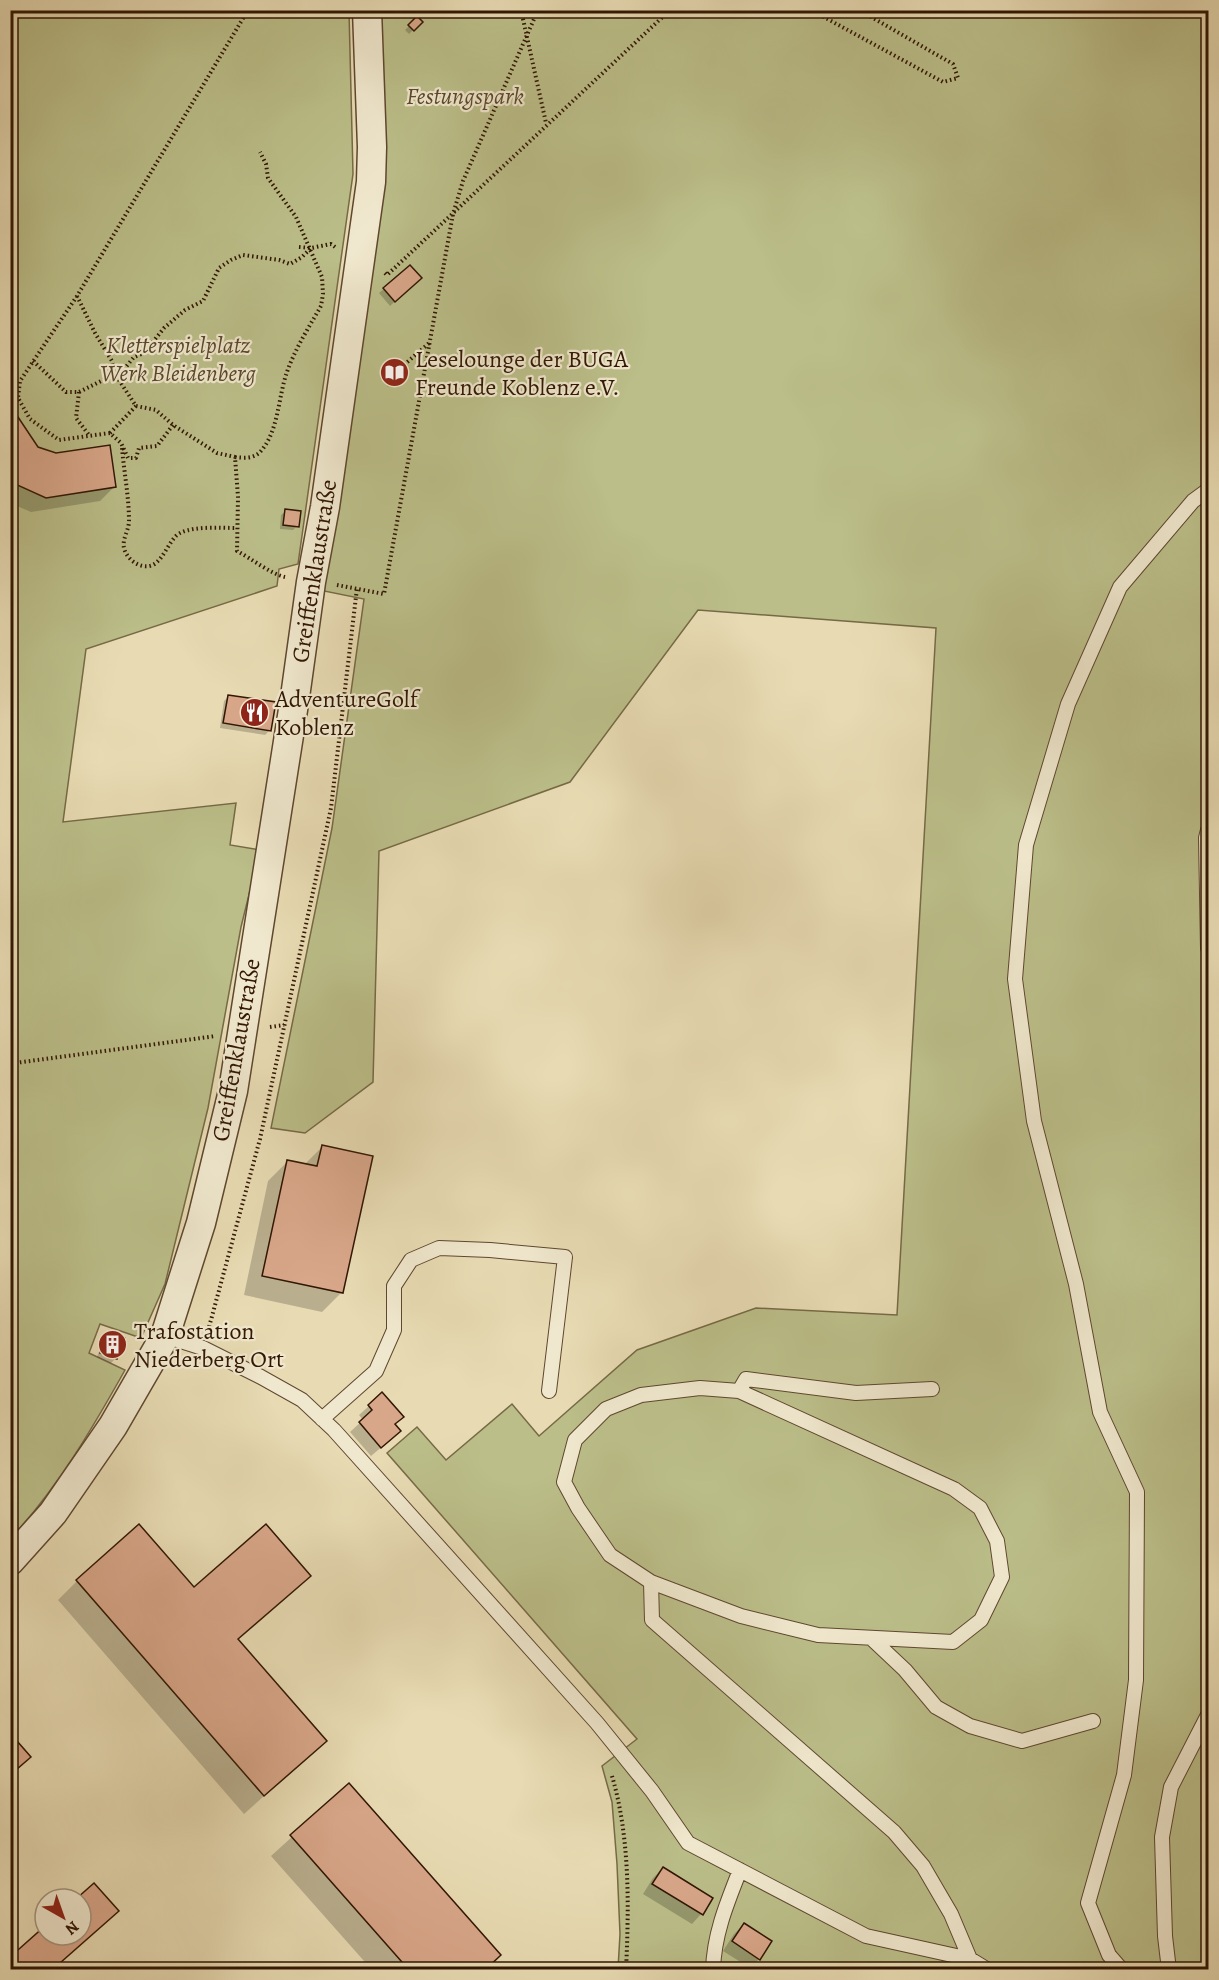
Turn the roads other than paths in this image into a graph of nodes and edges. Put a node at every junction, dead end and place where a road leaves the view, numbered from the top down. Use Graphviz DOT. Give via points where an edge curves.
graph roads {
  1 [pos="367,10"];
  2 [pos="1209,490"];
  3 [pos="1209,830"];
  4 [pos="1209,948"];
  5 [pos="165,1336"];
  6 [pos="932,1389"];
  7 [pos="549,1391"];
  8 [pos="739,1391"];
  9 [pos="322,1419"];
  10 [pos="10,1561"];
  11 [pos="651,1582"];
  12 [pos="872,1638"];
  13 [pos="1209,1715"];
  14 [pos="1093,1720"];
  15 [pos="740,1870"];
  16 [pos="969,1959"];
  17 [pos="712,1970"];
  18 [pos="988,1970"];
  19 [pos="1122,1970"];
  20 [pos="1169,1970"];
  1 -- 5 [label="street, Greiffenklaustraße" via="371,182 325,507 233,1091 201,1223"];
  2 -- 19 [label="lane" via="1193,501 1120,587 1068,704 1026,845 1015,979 1034,1120 1076,1284 1100,1412 1137,1492 1136,1680 1124,1775 1088,1903 1109,1955"];
  3 -- 4 [label="lane"];
  5 -- 9 [label="lane" via="203,1348 303,1400"];
  5 -- 10 [label="street, Greiffenklaustraße" via="113,1426 53,1513"];
  6 -- 8 [label="lane" via="856,1393 746,1379"];
  7 -- 9 [label="lane" via="565,1257 439,1248 411,1260 394,1286 394,1330 376,1371"];
  8 -- 11 [label="lane" via="700,1388 641,1395 606,1409 576,1440 564,1482 610,1555"];
  8 -- 12 [label="lane" via="954,1489 980,1508 998,1541 1002,1577 981,1620 953,1642"];
  9 -- 15 [label="lane" via="597,1723 688,1843"];
  11 -- 12 [label="lane" via="741,1616 818,1635"];
  11 -- 16 [label="lane" via="652,1620 894,1832 923,1866 951,1914"];
  12 -- 14 [label="lane" via="936,1707 970,1726 1022,1741"];
  13 -- 20 [label="lane" via="1172,1787 1162,1837"];
  15 -- 16 [label="lane" via="866,1936"];
  15 -- 17 [label="lane" via="723,1911"];
  16 -- 18 [label="lane"];
}
